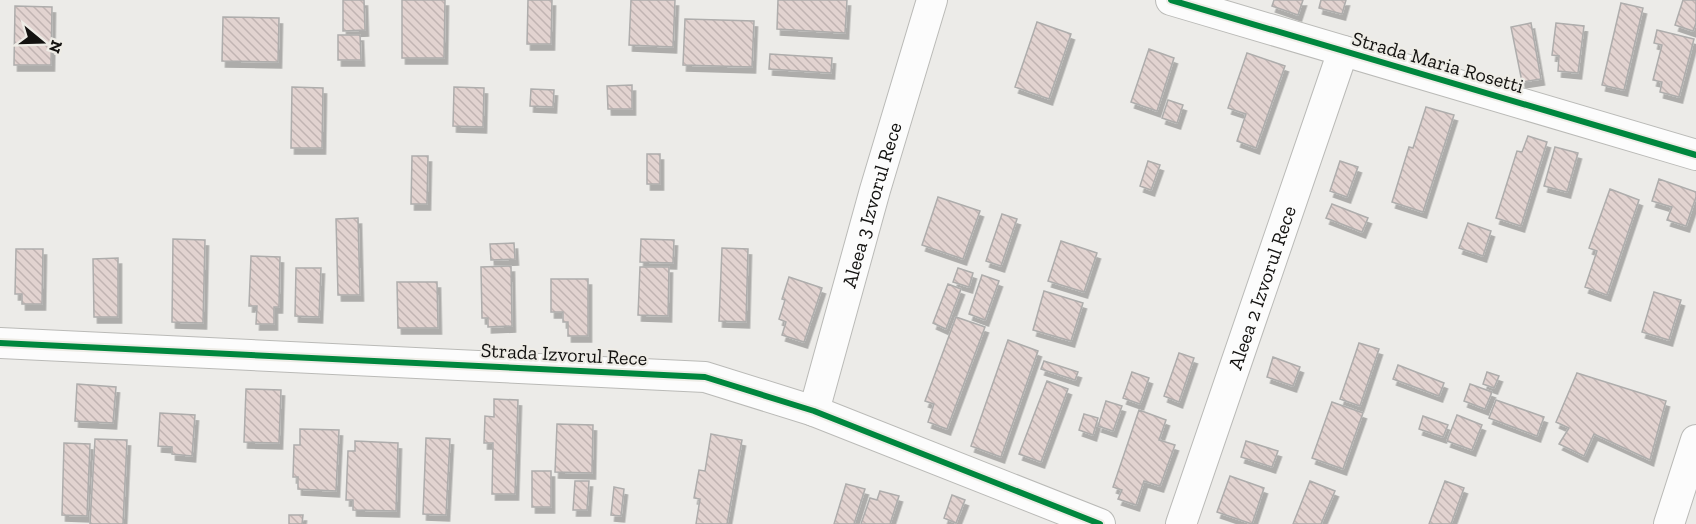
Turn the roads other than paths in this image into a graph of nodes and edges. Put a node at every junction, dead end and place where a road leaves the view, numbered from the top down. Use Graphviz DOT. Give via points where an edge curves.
graph roads {
  1 [pos="932,0"];
  2 [pos="1171,0"];
  3 [pos="1343,51"];
  4 [pos="1696,155"];
  5 [pos="0,343"];
  6 [pos="814,411"];
  7 [pos="1696,440"];
  8 [pos="1101,524"];
  9 [pos="1181,524"];
  10 [pos="1669,524"];
  1 -- 6 [label="street, Aleea 3 Izvorul Rece"];
  2 -- 3 [label="street, Strada Maria Rosetti"];
  3 -- 4 [label="street, Strada Maria Rosetti"];
  3 -- 9 [label="street, Aleea 2 Izvorul Rece"];
  5 -- 6 [label="street, Strada Izvorul Rece" via="705,377"];
  6 -- 8 [label="street, Strada Izvorul Rece"];
  7 -- 10 [label="street"];
}
